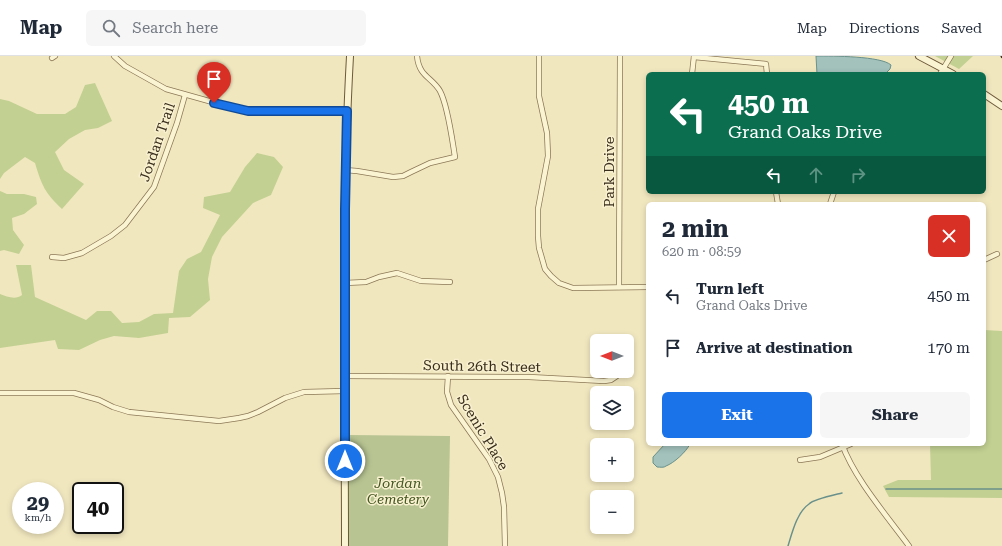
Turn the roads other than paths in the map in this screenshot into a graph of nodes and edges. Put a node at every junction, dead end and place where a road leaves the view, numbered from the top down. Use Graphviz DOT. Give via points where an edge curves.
graph roads {
  1 [pos="114,56"];
  2 [pos="350,56"];
  3 [pos="417,56"];
  4 [pos="539,56"];
  5 [pos="620,56"];
  6 [pos="694,56"];
  7 [pos="919,56"];
  8 [pos="951,56"];
  9 [pos="942,71"];
  10 [pos="692,72"];
  11 [pos="767,72"];
  12 [pos="185,95"];
  13 [pos="986,95"];
  14 [pos="1002,106"];
  15 [pos="347,111"];
  16 [pos="345,170"];
  17 [pos="996,254"];
  18 [pos="52,257"];
  19 [pos="986,259"];
  20 [pos="450,282"];
  21 [pos="345,283"];
  22 [pos="619,287"];
  23 [pos="646,287"];
  24 [pos="345,376"];
  25 [pos="448,376"];
  26 [pos="614,378"];
  27 [pos="345,391"];
  28 [pos="0,393"];
  29 [pos="842,446"];
  30 [pos="800,460"];
  31 [pos="345,546"];
  32 [pos="505,546"];
  33 [pos="909,546"];
  1 -- 12 [label="street" via="125,66 166,90"];
  2 -- 15 [label="street"];
  3 -- 16 [label="street" via="423,72 440,90 444,100 455,157 430,163 403,176 393,177"];
  4 -- 22 [label="street" via="539,96 547,133 548,156 539,204 538,236 545,269 559,283 573,288"];
  5 -- 22 [label="street, Park Drive"];
  6 -- 10 [label="street"];
  6 -- 11 [label="street" via="766,64"];
  7 -- 9 [label="street"];
  8 -- 9 [label="street"];
  12 -- 15 [label="street" via="248,111"];
  12 -- 18 [label="street, Jordan Trail" via="178,123 154,187 125,225 82,254 64,258"];
  13 -- 14 [label="street"];
  15 -- 16 [label="street"];
  16 -- 21 [label="street"];
  17 -- 19 [label="street"];
  20 -- 21 [label="street" via="421,281 397,273 366,282"];
  21 -- 24 [label="street"];
  22 -- 23 [label="street"];
  24 -- 25 [label="street, South 26th Street"];
  24 -- 27 [label="street"];
  25 -- 26 [label="street, South 26th Street" via="604,381"];
  25 -- 32 [label="street, Scenic Place" via="447,392 451,405 489,459 498,477 504,507"];
  27 -- 28 [label="street" via="304,392 248,416 219,421 129,412 74,393"];
  27 -- 31 [label="street"];
  29 -- 30 [label="street" via="820,457"];
  29 -- 33 [label="street" via="860,478"];
}
